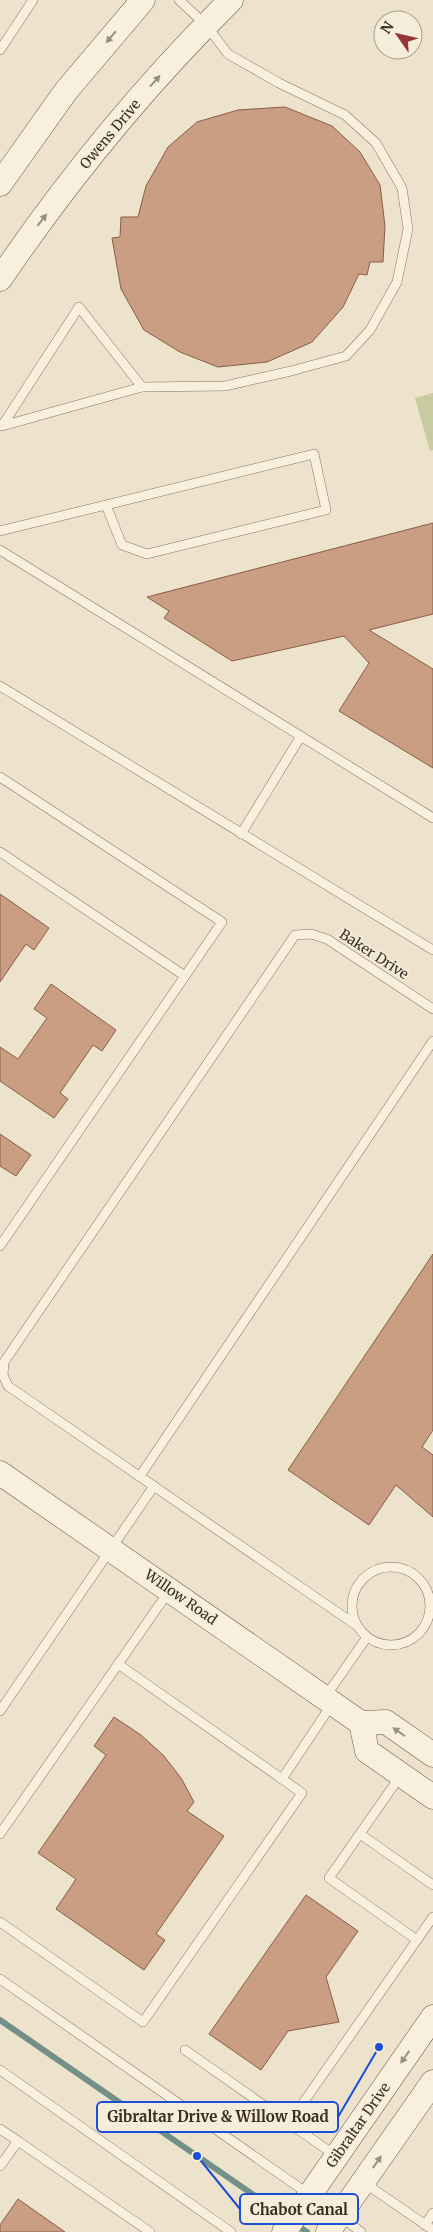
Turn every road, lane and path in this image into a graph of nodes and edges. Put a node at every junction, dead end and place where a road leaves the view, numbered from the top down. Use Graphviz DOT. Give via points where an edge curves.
graph roads {
  1 [pos="33,0"];
  2 [pos="143,0"];
  3 [pos="178,0"];
  4 [pos="231,0"];
  5 [pos="206,25"];
  6 [pos="0,50"];
  7 [pos="0,184"];
  8 [pos="0,279"];
  9 [pos="142,386"];
  10 [pos="106,505"];
  11 [pos="0,531"];
  12 [pos="0,550"];
  13 [pos="0,686"];
  14 [pos="301,736"];
  15 [pos="0,777"];
  16 [pos="433,818"];
  17 [pos="241,834"];
  18 [pos="0,852"];
  19 [pos="433,950"];
  20 [pos="186,976"];
  21 [pos="433,1009"];
  22 [pos="433,1041"];
  23 [pos="0,1246"];
  24 [pos="0,1473"];
  25 [pos="140,1476"];
  26 [pos="154,1486"];
  27 [pos="112,1549"];
  28 [pos="170,1589"];
  29 [pos="356,1625"];
  30 [pos="367,1637"];
  31 [pos="118,1664"];
  32 [pos="328,1701"];
  33 [pos="0,1711"];
  34 [pos="361,1723"];
  35 [pos="433,1755"];
  36 [pos="401,1775"];
  37 [pos="282,1779"];
  38 [pos="433,1797"];
  39 [pos="0,1834"];
  40 [pos="360,1834"];
  41 [pos="433,1886"];
  42 [pos="433,1917"];
  43 [pos="0,1922"];
  44 [pos="417,1940"];
  45 [pos="0,1979"];
  46 [pos="433,2017"];
  47 [pos="184,2050"];
  48 [pos="0,2070"];
  49 [pos="433,2082"];
  50 [pos="289,2123"];
  51 [pos="0,2129"];
  52 [pos="18,2141"];
  53 [pos="337,2156"];
  54 [pos="0,2166"];
  55 [pos="363,2182"];
  56 [pos="310,2195"];
  57 [pos="433,2213"];
  58 [pos="334,2224"];
  59 [pos="425,2225"];
  60 [pos="433,2230"];
  61 [pos="150,2232"];
  62 [pos="231,2232"];
  63 [pos="284,2232"];
  64 [pos="361,2232"];
  1 -- 6 [label="lane"];
  2 -- 7 [label="street, one-way" via="66,90"];
  3 -- 5 [label="lane"];
  4 -- 5 [label="street, Owens Drive"];
  8 -- 5 [label="street, Owens Drive, one-way" via="28,237 114,126"];
  5 -- 9 [label="lane" via="228,54 278,83 345,115 376,143 402,188 408,229 397,282 370,330 346,356 225,386"];
  9 -- 9 [label="lane" via="79,307 2,426 21,420"];
  10 -- 10 [label="lane" via="122,545 148,554 326,510 314,454"];
  10 -- 11 [label="lane"];
  12 -- 14 [label="lane"];
  13 -- 17 [label="lane"];
  14 -- 16 [label="lane"];
  14 -- 17 [label="lane"];
  15 -- 20 [label="lane" via="222,922"];
  17 -- 19 [label="lane"];
  18 -- 20 [label="lane"];
  20 -- 23 [label="lane"];
  21 -- 25 [label="lane, Baker Drive" via="326,939 311,934 295,935 4,1362 3,1375 8,1386"];
  22 -- 25 [label="lane"];
  24 -- 27 [label="street, Willow Road"];
  25 -- 26 [label="lane"];
  26 -- 27 [label="lane"];
  26 -- 29 [label="lane"];
  27 -- 28 [label="street, Willow Road"];
  27 -- 33 [label="lane"];
  28 -- 31 [label="lane"];
  28 -- 32 [label="street, Willow Road"];
  29 -- 30 [label="lane"];
  29 -- 30 [label="lane" via="352,1610 354,1594 361,1580 374,1570 389,1566 406,1569 419,1578 428,1591 431,1607 428,1621 420,1633 408,1642 394,1646 380,1644"];
  30 -- 32 [label="lane"];
  31 -- 37 [label="lane"];
  31 -- 39 [label="lane"];
  32 -- 34 [label="street, Willow Road"];
  32 -- 37 [label="lane"];
  35 -- 34 [label="street, one-way" via="386,1722"];
  34 -- 36 [label="street" via="367,1751"];
  36 -- 38 [label="street"];
  36 -- 40 [label="lane"];
  37 -- 43 [label="lane" via="302,1793 143,2022"];
  40 -- 41 [label="lane"];
  40 -- 44 [label="lane" via="329,1878"];
  42 -- 44 [label="lane"];
  44 -- 50 [label="lane"];
  45 -- 56 [label="lane"];
  46 -- 53 [label="street, Gibraltar Drive, one-way"];
  47 -- 50 [label="lane"];
  48 -- 62 [label="lane"];
  55 -- 49 [label="street, one-way"];
  50 -- 53 [label="lane"];
  51 -- 52 [label="lane"];
  52 -- 54 [label="lane"];
  52 -- 61 [label="lane"];
  53 -- 56 [label="street, Gibraltar Drive"];
  55 -- 58 [label="street"];
  55 -- 59 [label="lane"];
  56 -- 63 [label="street, Gibraltar Drive"];
  57 -- 59 [label="lane"];
  58 -- 64 [label="lane"];
  59 -- 60 [label="lane"];
}
